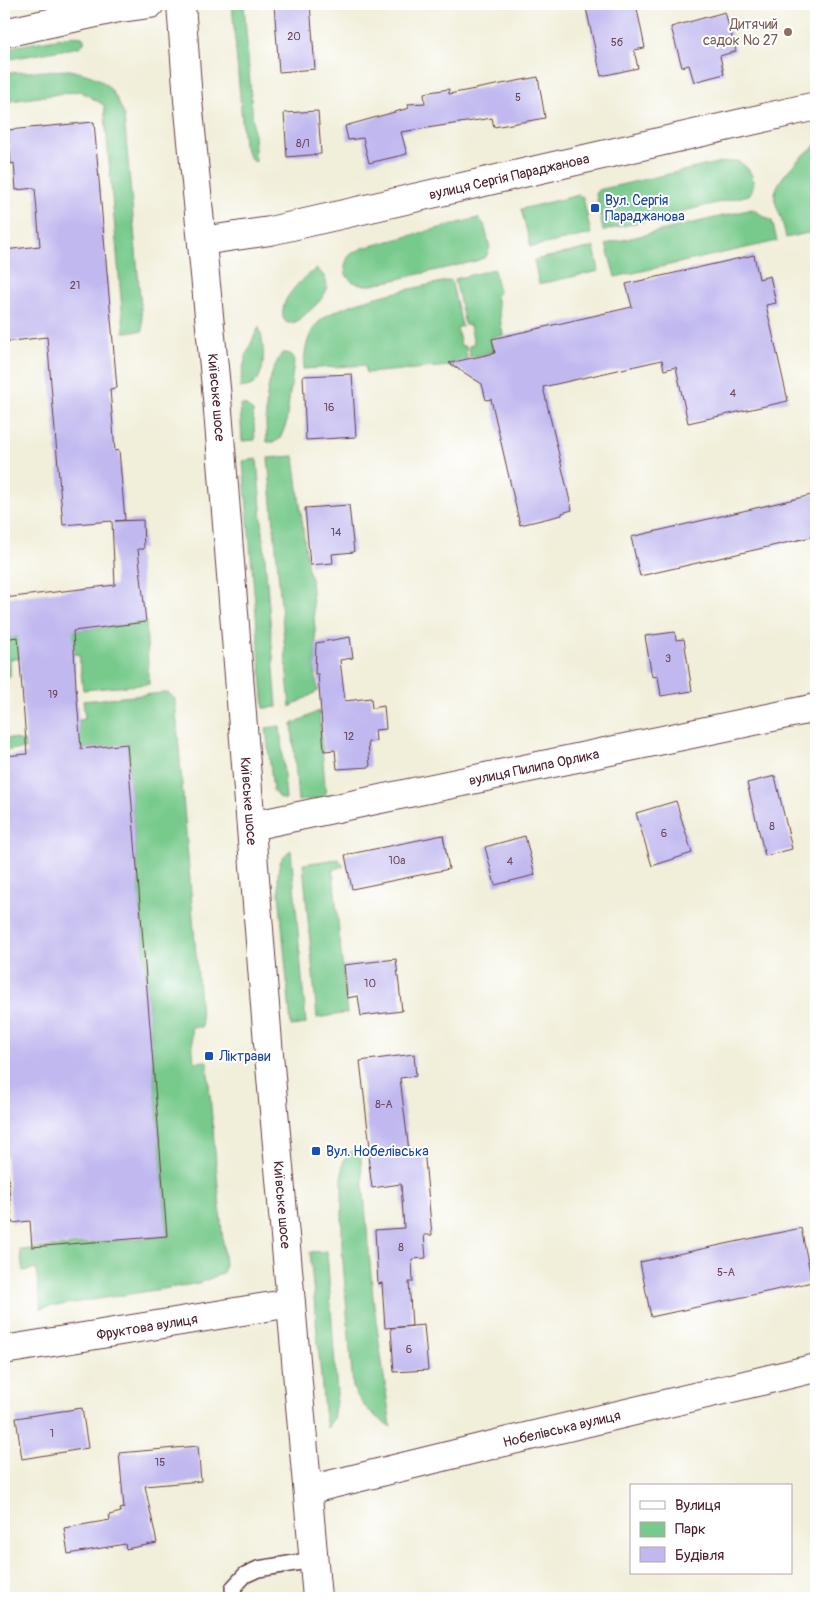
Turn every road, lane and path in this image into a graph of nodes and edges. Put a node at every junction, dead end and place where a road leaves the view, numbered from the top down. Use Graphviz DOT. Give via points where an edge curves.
graph roads {
  1 [pos="150,4"];
  2 [pos="181,4"];
  3 [pos="113,6"];
  4 [pos="4,33"];
  5 [pos="816,106"];
  6 [pos="202,242"];
  7 [pos="816,708"];
  8 [pos="251,826"];
  9 [pos="292,1303"];
  10 [pos="4,1350"];
  11 [pos="816,1368"];
  12 [pos="308,1490"];
  13 [pos="314,1560"];
  14 [pos="234,1598"];
  15 [pos="317,1598"];
  1 -- 3 [label="main road"];
  2 -- 6 [label="main road, Київське шосе"];
  3 -- 4 [label="main road"];
  5 -- 6 [label="main road, вулиця Сергія Параджанова" via="270,231"];
  6 -- 8 [label="main road, Київське шосе"];
  7 -- 8 [label="main road, вулиця Пилипа Орлика"];
  8 -- 9 [label="main road, Київське шосе"];
  9 -- 10 [label="main road, Фруктова вулиця"];
  9 -- 12 [label="main road, Київське шосе"];
  11 -- 12 [label="main road, Нобелівська вулиця"];
  12 -- 13 [label="main road, Київське шосе"];
  13 -- 14 [label="lane" via="266,1567 245,1575 233,1588"];
  13 -- 15 [label="main road, Київське шосе"];
}
